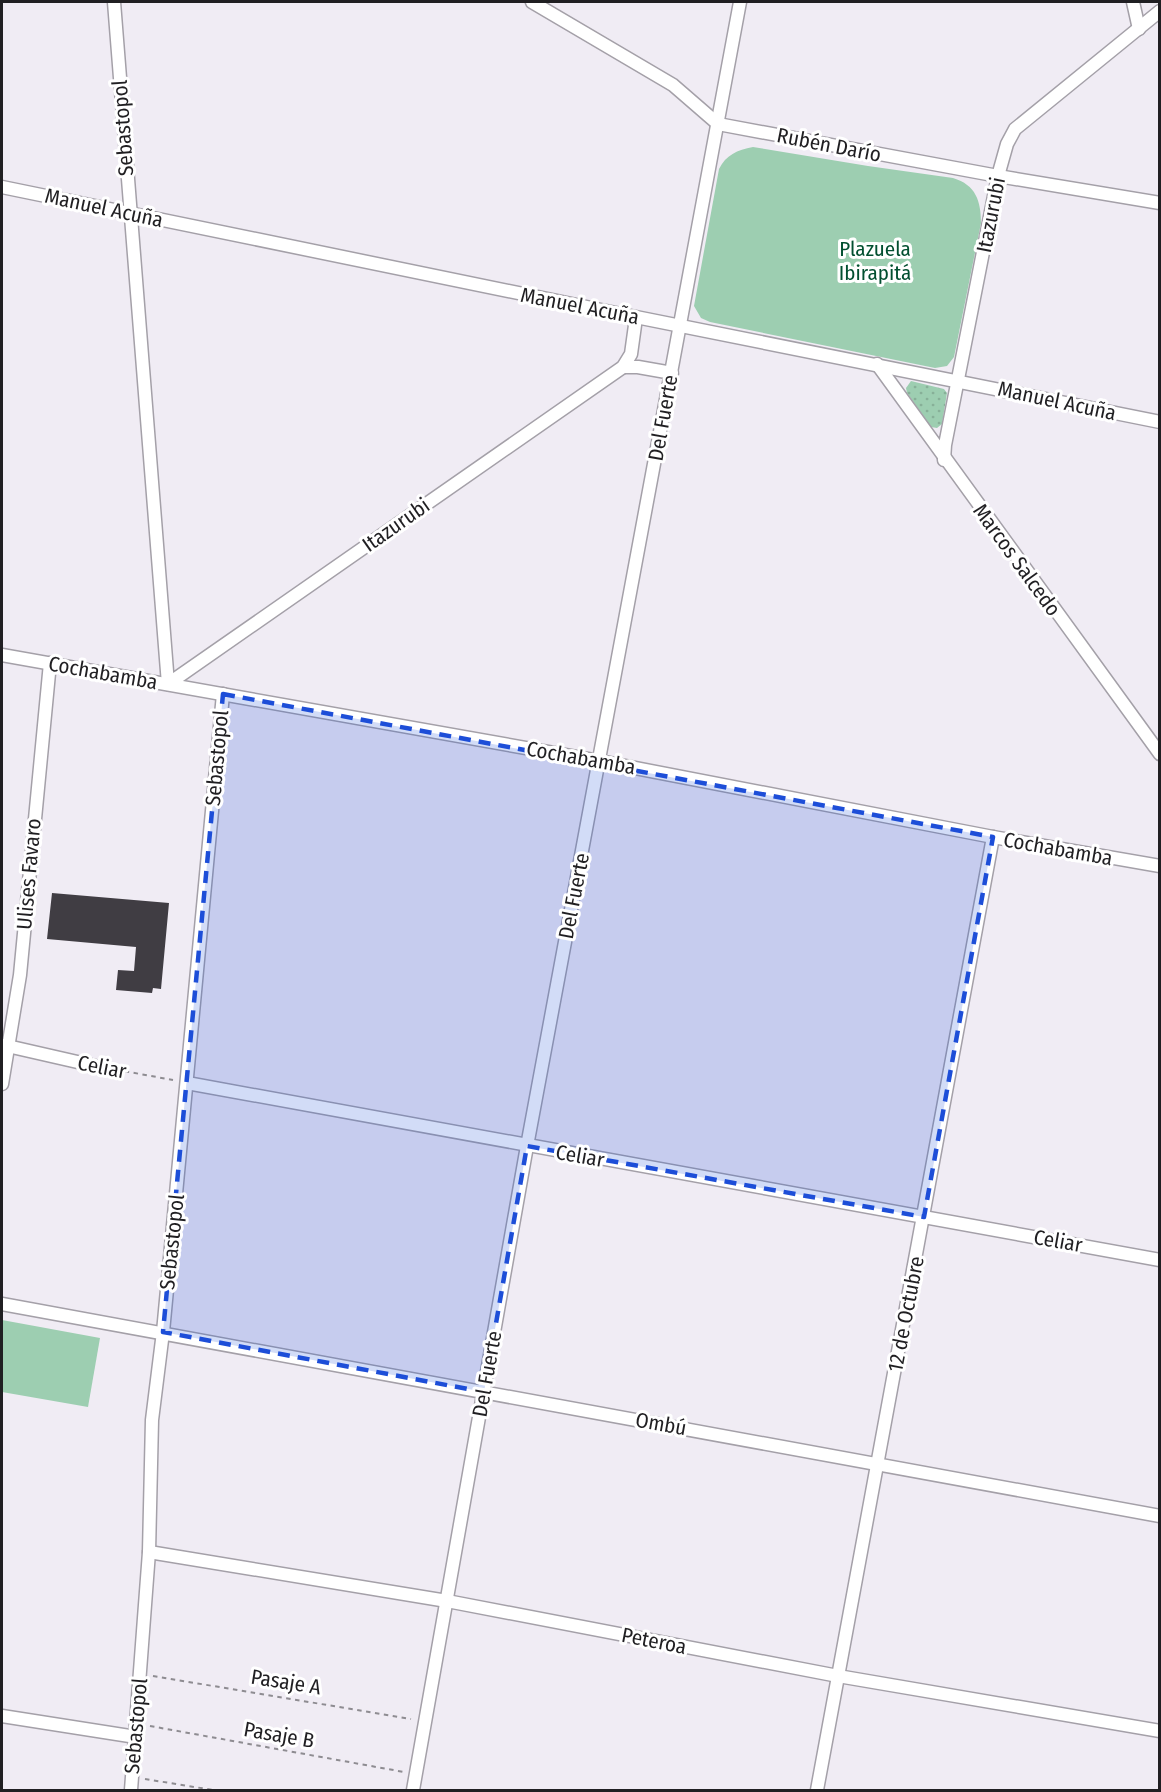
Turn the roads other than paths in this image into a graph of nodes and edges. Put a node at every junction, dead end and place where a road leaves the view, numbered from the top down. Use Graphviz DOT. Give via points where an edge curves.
graph roads {
  1 [pos="114,2"];
  2 [pos="532,2"];
  3 [pos="740,2"];
  4 [pos="1133,2"];
  5 [pos="1160,11"];
  6 [pos="1139,29"];
  7 [pos="718,124"];
  8 [pos="998,176"];
  9 [pos="2,187"];
  10 [pos="1160,203"];
  11 [pos="129,213"];
  12 [pos="636,318"];
  13 [pos="680,325"];
  14 [pos="877,364"];
  15 [pos="623,367"];
  16 [pos="672,373"];
  17 [pos="959,381"];
  18 [pos="1160,422"];
  19 [pos="944,460"];
  20 [pos="2,655"];
  21 [pos="50,663"];
  22 [pos="168,684"];
  23 [pos="223,694"];
  24 [pos="1160,754"];
  25 [pos="599,761"];
  26 [pos="993,837"];
  27 [pos="1160,866"];
  28 [pos="5,1046"];
  29 [pos="95,1066"];
  30 [pos="187,1083"];
  31 [pos="2,1084"];
  32 [pos="527,1146"];
  33 [pos="924,1217"];
  34 [pos="1160,1260"];
  35 [pos="2,1304"];
  36 [pos="163,1332"];
  37 [pos="484,1392"];
  38 [pos="878,1464"];
  39 [pos="1160,1516"];
  40 [pos="149,1552"];
  41 [pos="447,1601"];
  42 [pos="838,1676"];
  43 [pos="2,1716"];
  44 [pos="1160,1731"];
  45 [pos="136,1737"];
  46 [pos="131,1791"];
  47 [pos="413,1791"];
  48 [pos="817,1791"];
  1 -- 11 [label="street, Sebastopol"];
  2 -- 7 [label="street" via="673,85"];
  3 -- 7 [label="street, Del Fuerte"];
  4 -- 6 [label="street"];
  5 -- 6 [label="street, Itazurubi"];
  6 -- 8 [label="street, Itazurubi" via="1015,129"];
  7 -- 8 [label="street, Rubén Darío"];
  7 -- 13 [label="street, Del Fuerte"];
  8 -- 10 [label="street, Rubén Darío"];
  8 -- 17 [label="street, Itazurubi"];
  9 -- 11 [label="street, Manuel Acuña"];
  11 -- 12 [label="street, Manuel Acuña"];
  11 -- 22 [label="street, Sebastopol"];
  12 -- 13 [label="street, Manuel Acuña"];
  12 -- 15 [label="street" via="631,354"];
  13 -- 14 [label="street, Manuel Acuña"];
  13 -- 16 [label="street, Del Fuerte"];
  14 -- 17 [label="street, Manuel Acuña"];
  14 -- 19 [label="street, Marcos Salcedo"];
  15 -- 16 [label="street"];
  15 -- 22 [label="street, Itazurubi"];
  16 -- 25 [label="street, Del Fuerte"];
  17 -- 18 [label="street, Manuel Acuña"];
  17 -- 19 [label="street, Itazurubi"];
  19 -- 24 [label="street, Marcos Salcedo"];
  20 -- 21 [label="street, Cochabamba"];
  21 -- 22 [label="street, Cochabamba"];
  21 -- 28 [label="street, Ulises Favaro" via="20,975"];
  22 -- 23 [label="street, Cochabamba"];
  23 -- 25 [label="street, Cochabamba"];
  23 -- 30 [label="street, Sebastopol"];
  25 -- 26 [label="street, Cochabamba"];
  25 -- 32 [label="street, Del Fuerte"];
  26 -- 27 [label="street, Cochabamba"];
  26 -- 33 [label="street, 12 de Octubre"];
  28 -- 29 [label="street, Celiar"];
  28 -- 31 [label="street, Ulises Favaro"];
  30 -- 32 [label="street, Celiar"];
  30 -- 36 [label="street, Sebastopol"];
  32 -- 33 [label="street, Celiar"];
  32 -- 37 [label="street, Del Fuerte"];
  33 -- 34 [label="street, Celiar"];
  33 -- 38 [label="street, 12 de Octubre"];
  35 -- 36 [label="street, Ombú"];
  36 -- 37 [label="street, Ombú"];
  36 -- 40 [label="street, Sebastopol" via="152,1420"];
  37 -- 38 [label="street, Ombú"];
  37 -- 41 [label="street, Del Fuerte"];
  38 -- 39 [label="street, Ombú"];
  38 -- 42 [label="street, 12 de Octubre"];
  40 -- 41 [label="street, Peteroa"];
  40 -- 45 [label="street, Sebastopol"];
  41 -- 42 [label="street, Peteroa"];
  41 -- 47 [label="street, Del Fuerte"];
  42 -- 44 [label="street, Peteroa"];
  42 -- 48 [label="street, 12 de Octubre"];
  43 -- 45 [label="street"];
  45 -- 46 [label="street, Sebastopol"];
}
